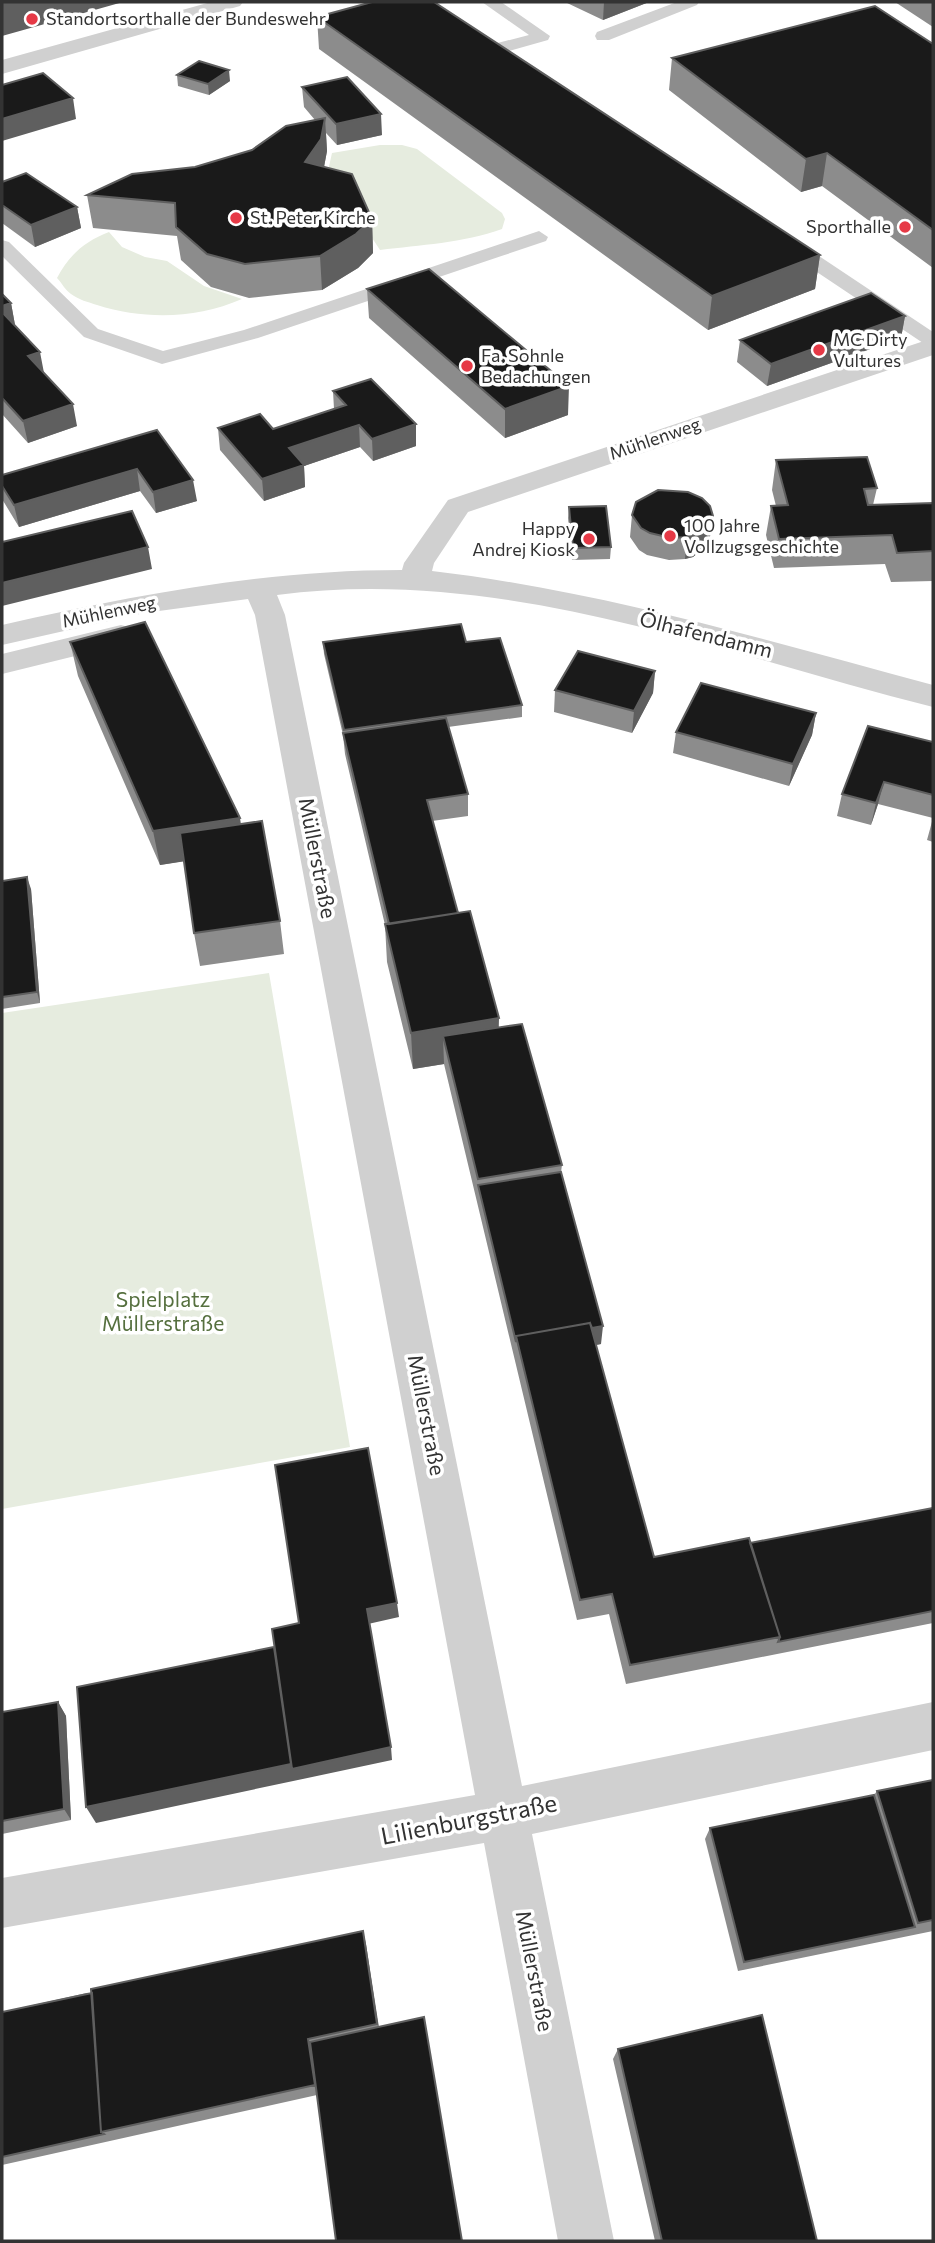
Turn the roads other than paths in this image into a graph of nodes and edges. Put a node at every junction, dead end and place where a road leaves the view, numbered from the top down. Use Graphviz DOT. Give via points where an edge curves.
graph roads {
  1 [pos="233,2"];
  2 [pos="490,2"];
  3 [pos="691,2"];
  4 [pos="603,36"];
  5 [pos="480,39"];
  6 [pos="2,67"];
  7 [pos="770,232"];
  8 [pos="539,237"];
  9 [pos="2,246"];
  10 [pos="933,344"];
  11 [pos="415,579"];
  12 [pos="476,585"];
  13 [pos="260,590"];
  14 [pos="2,635"];
  15 [pos="2,664"];
  16 [pos="933,696"];
  17 [pos="933,1726"];
  18 [pos="503,1815"];
  19 [pos="2,1903"];
  20 [pos="586,2241"];
  1 -- 6 [label="street"];
  2 -- 5 [label="lane" via="542,36 496,49 509,57"];
  3 -- 4 [label="lane"];
  7 -- 10 [label="lane"];
  8 -- 9 [label="lane" via="251,334 162,358 91,333"];
  10 -- 11 [label="street, Mühlenweg" via="458,506 419,563"];
  11 -- 12 [label="street, Mühlenweg"];
  11 -- 13 [label="street, Mühlenweg" via="348,579"];
  12 -- 16 [label="street, Ölhafendamm" via="684,628"];
  13 -- 14 [label="street, Mühlenweg" via="144,603"];
  13 -- 15 [label="street, Mühlenweg" via="153,627"];
  13 -- 18 [label="street, Müllerstraße" via="270,615"];
  17 -- 18 [label="street, Lilienburgstraße"];
  18 -- 19 [label="street, Lilienburgstraße"];
  18 -- 20 [label="street, Müllerstraße"];
}
